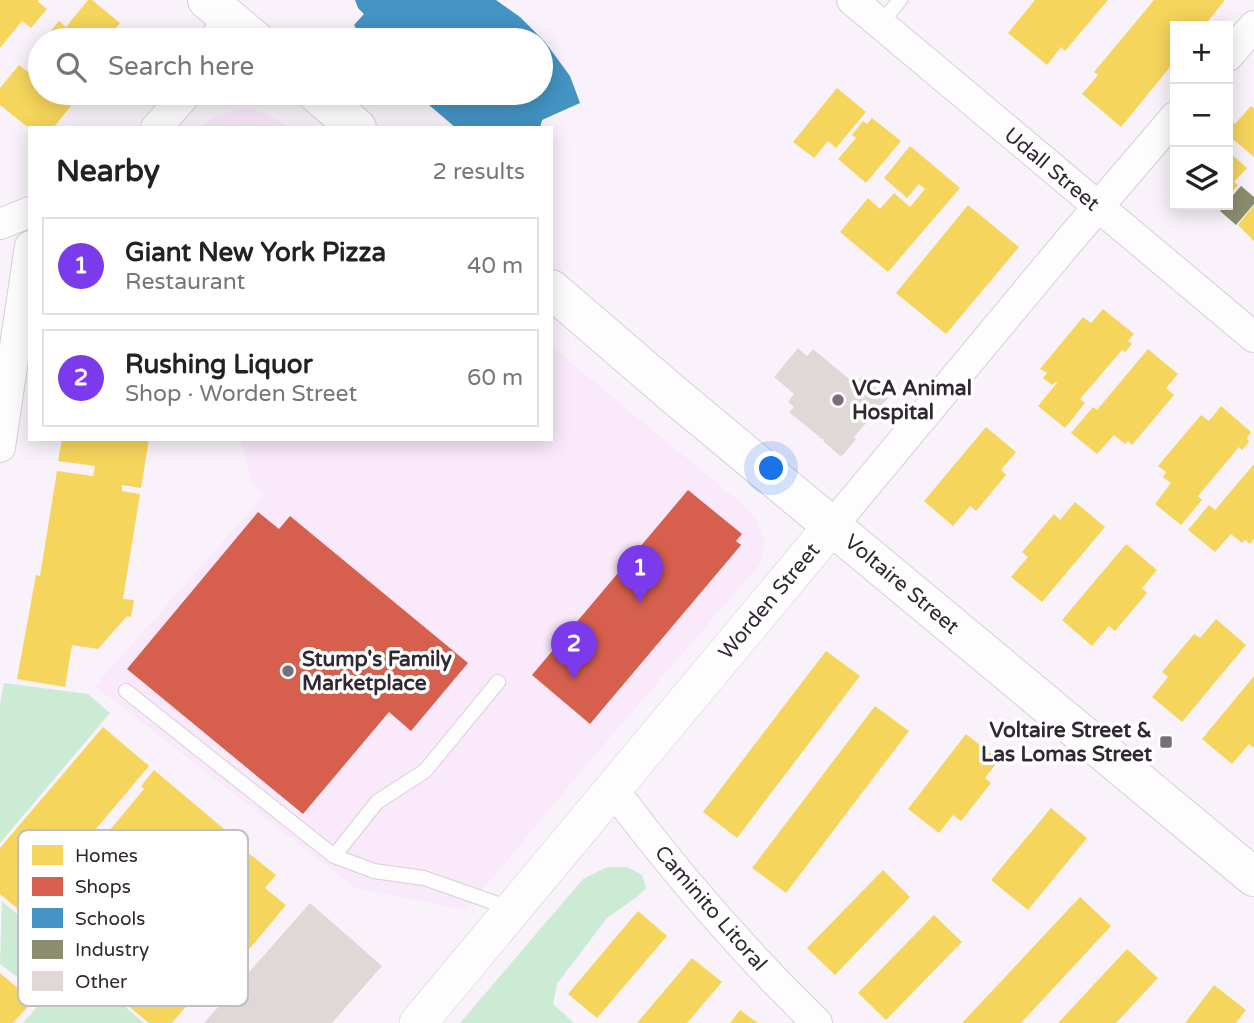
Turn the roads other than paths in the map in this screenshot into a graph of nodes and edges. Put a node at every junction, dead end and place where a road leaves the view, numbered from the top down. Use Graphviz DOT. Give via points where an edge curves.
graph roads {
  1 [pos="852,0"];
  2 [pos="900,0"];
  3 [pos="880,24"];
  4 [pos="1254,26"];
  5 [pos="1233,51"];
  6 [pos="176,105"];
  7 [pos="330,105"];
  8 [pos="1170,123"];
  9 [pos="158,126"];
  10 [pos="355,126"];
  11 [pos="1098,206"];
  12 [pos="28,213"];
  13 [pos="0,224"];
  14 [pos="28,259"];
  15 [pos="553,291"];
  16 [pos="1254,337"];
  17 [pos="0,447"];
  18 [pos="832,526"];
  19 [pos="498,682"];
  20 [pos="125,691"];
  21 [pos="612,788"];
  22 [pos="334,856"];
  23 [pos="1250,865"];
  24 [pos="513,909"];
  25 [pos="418,1023"];
  26 [pos="817,1023"];
  1 -- 3 [label="street, Udall Street"];
  2 -- 3 [label="lane"];
  3 -- 11 [label="street, Udall Street"];
  4 -- 5 [label="street"];
  6 -- 9 [label="street"];
  7 -- 10 [label="main road"];
  8 -- 11 [label="street, Worden Street"];
  11 -- 16 [label="street, Udall Street"];
  11 -- 18 [label="street, Worden Street"];
  12 -- 13 [label="street"];
  14 -- 17 [label="street"];
  15 -- 18 [label="main road, Voltaire Street"];
  18 -- 21 [label="street, Worden Street"];
  18 -- 23 [label="main road, Voltaire Street"];
  19 -- 22 [label="lane" via="425,771 377,802"];
  20 -- 22 [label="lane"];
  21 -- 24 [label="street, Worden Street"];
  21 -- 26 [label="street, Caminito Litoral" via="694,893"];
  22 -- 24 [label="lane" via="374,871 424,878"];
  24 -- 25 [label="street, Worden Street"];
}
